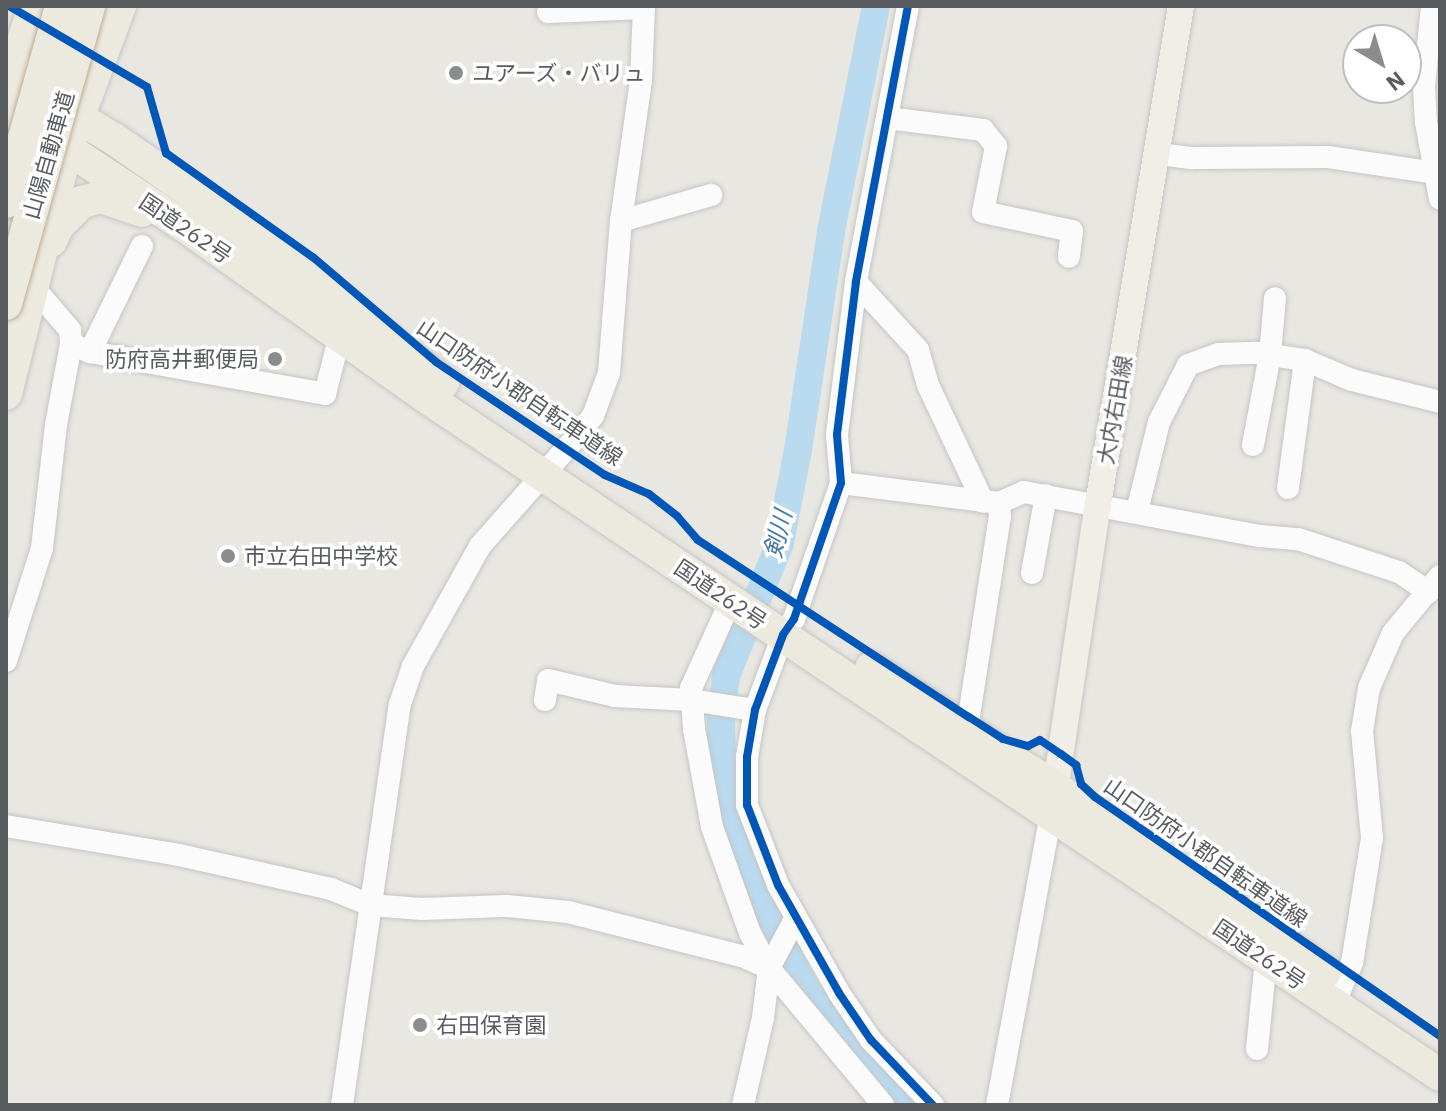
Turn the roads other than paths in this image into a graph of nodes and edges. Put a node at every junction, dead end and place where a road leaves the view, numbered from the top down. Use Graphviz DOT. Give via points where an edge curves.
graph roads {
  1 [pos="23,6"];
  2 [pos="34,6"];
  3 [pos="61,6"];
  4 [pos="89,6"];
  5 [pos="120,6"];
  6 [pos="908,6"];
  7 [pos="1181,6"];
  8 [pos="1432,6"];
  9 [pos="644,7"];
  10 [pos="548,12"];
  11 [pos="6,34"];
  12 [pos="8,89"];
  13 [pos="78,116"];
  14 [pos="887,118"];
  15 [pos="1433,120"];
  16 [pos="114,139"];
  17 [pos="68,151"];
  18 [pos="1158,154"];
  19 [pos="1435,173"];
  20 [pos="711,195"];
  21 [pos="1440,199"];
  22 [pos="6,202"];
  23 [pos="6,214"];
  24 [pos="621,221"];
  25 [pos="186,227"];
  26 [pos="142,246"];
  27 [pos="1069,257"];
  28 [pos="37,277"];
  29 [pos="856,282"];
  30 [pos="1275,298"];
  31 [pos="6,304"];
  32 [pos="340,335"];
  33 [pos="80,348"];
  34 [pos="1270,355"];
  35 [pos="1305,360"];
  36 [pos="6,394"];
  37 [pos="1440,402"];
  38 [pos="1253,445"];
  39 [pos="550,468"];
  40 [pos="841,483"];
  41 [pos="1288,488"];
  42 [pos="1046,495"];
  43 [pos="991,502"];
  44 [pos="1098,504"];
  45 [pos="1137,511"];
  46 [pos="1032,573"];
  47 [pos="1434,584"];
  48 [pos="16,596"];
  49 [pos="737,597"];
  50 [pos="785,624"];
  51 [pos="6,661"];
  52 [pos="545,700"];
  53 [pos="691,700"];
  54 [pos="755,710"];
  55 [pos="967,729"];
  56 [pos="1054,801"];
  57 [pos="6,826"];
  58 [pos="370,905"];
  59 [pos="793,923"];
  60 [pos="1266,959"];
  61 [pos="772,962"];
  62 [pos="1339,994"];
  63 [pos="1257,1049"];
  64 [pos="1440,1050"];
  65 [pos="1440,1075"];
  66 [pos="342,1105"];
  67 [pos="743,1105"];
  68 [pos="883,1105"];
  69 [pos="933,1105"];
  70 [pos="997,1105"];
  1 -- 11 [label="main road"];
  2 -- 12 [label="highway"];
  3 -- 22 [label="highway, 山陽自動車道, bridge"];
  4 -- 31 [label="highway, 山陽自動車道, bridge"];
  5 -- 13 [label="highway"];
  6 -- 14 [label="street"];
  7 -- 18 [label="main road, 大内右田線"];
  8 -- 15 [label="street" via="1424,86"];
  9 -- 10 [label="street"];
  9 -- 24 [label="street" via="641,81"];
  12 -- 13 [label="highway, 国道262号"];
  12 -- 17 [label="highway, 国道262号"];
  13 -- 16 [label="highway, 国道262号"];
  13 -- 17 [label="highway"];
  14 -- 27 [label="street" via="983,130 996,146 983,212 1072,231"];
  14 -- 29 [label="street"];
  15 -- 19 [label="street"];
  16 -- 17 [label="highway"];
  16 -- 39 [label="highway, 国道262号" via="238,225"];
  17 -- 23 [label="highway" via="24,187"];
  17 -- 25 [label="highway, 国道262号"];
  17 -- 28 [label="highway"];
  18 -- 19 [label="street" via="1328,157"];
  18 -- 44 [label="main road, 大内右田線"];
  19 -- 21 [label="street"];
  20 -- 24 [label="street"];
  24 -- 39 [label="street" via="609,373 593,416"];
  25 -- 28 [label="highway" via="101,197 82,202 58,226"];
  25 -- 32 [label="highway, 国道262号"];
  26 -- 33 [label="street"];
  28 -- 33 [label="street"];
  28 -- 36 [label="highway"];
  29 -- 40 [label="street" via="837,435"];
  29 -- 43 [label="street" via="918,350 928,385"];
  30 -- 34 [label="street"];
  32 -- 33 [label="street" via="325,394"];
  32 -- 39 [label="highway, 国道262号"];
  33 -- 48 [label="street" via="56,425 42,548"];
  34 -- 35 [label="street"];
  34 -- 38 [label="street"];
  34 -- 45 [label="street" via="1219,354 1188,365 1159,422"];
  35 -- 37 [label="street" via="1352,380"];
  35 -- 41 [label="street"];
  39 -- 49 [label="highway, 国道262号"];
  39 -- 58 [label="street" via="480,546 413,666 400,704"];
  40 -- 43 [label="street"];
  40 -- 50 [label="street"];
  42 -- 43 [label="street" via="1024,492"];
  42 -- 44 [label="street"];
  42 -- 46 [label="street"];
  43 -- 55 [label="street" via="1000,517"];
  44 -- 45 [label="street"];
  44 -- 56 [label="main road, 大内右田線"];
  45 -- 47 [label="street" via="1298,539"];
  47 -- 62 [label="street" via="1393,633 1369,688 1362,731 1372,838 1352,963"];
  48 -- 51 [label="street"];
  49 -- 50 [label="highway, 国道262号"];
  49 -- 53 [label="street" via="704,655"];
  50 -- 54 [label="street"];
  50 -- 55 [label="highway, 国道262号"];
  50 -- 56 [label="highway, 国道262号"];
  52 -- 53 [label="street" via="548,680 615,696"];
  53 -- 54 [label="street"];
  53 -- 61 [label="street" via="712,827 750,933"];
  54 -- 59 [label="street" via="747,757 747,805"];
  55 -- 56 [label="highway, 国道262号"];
  56 -- 60 [label="highway, 国道262号"];
  56 -- 62 [label="highway, 国道262号"];
  56 -- 70 [label="street"];
  57 -- 58 [label="street" via="179,855 331,889"];
  58 -- 61 [label="street" via="568,912"];
  58 -- 66 [label="street"];
  59 -- 61 [label="street"];
  59 -- 69 [label="street" via="871,1040"];
  60 -- 62 [label="highway, 国道262号"];
  60 -- 63 [label="street"];
  61 -- 67 [label="street"];
  61 -- 68 [label="street"];
  62 -- 64 [label="highway, 国道262号"];
  62 -- 65 [label="highway, 国道262号"];
}
